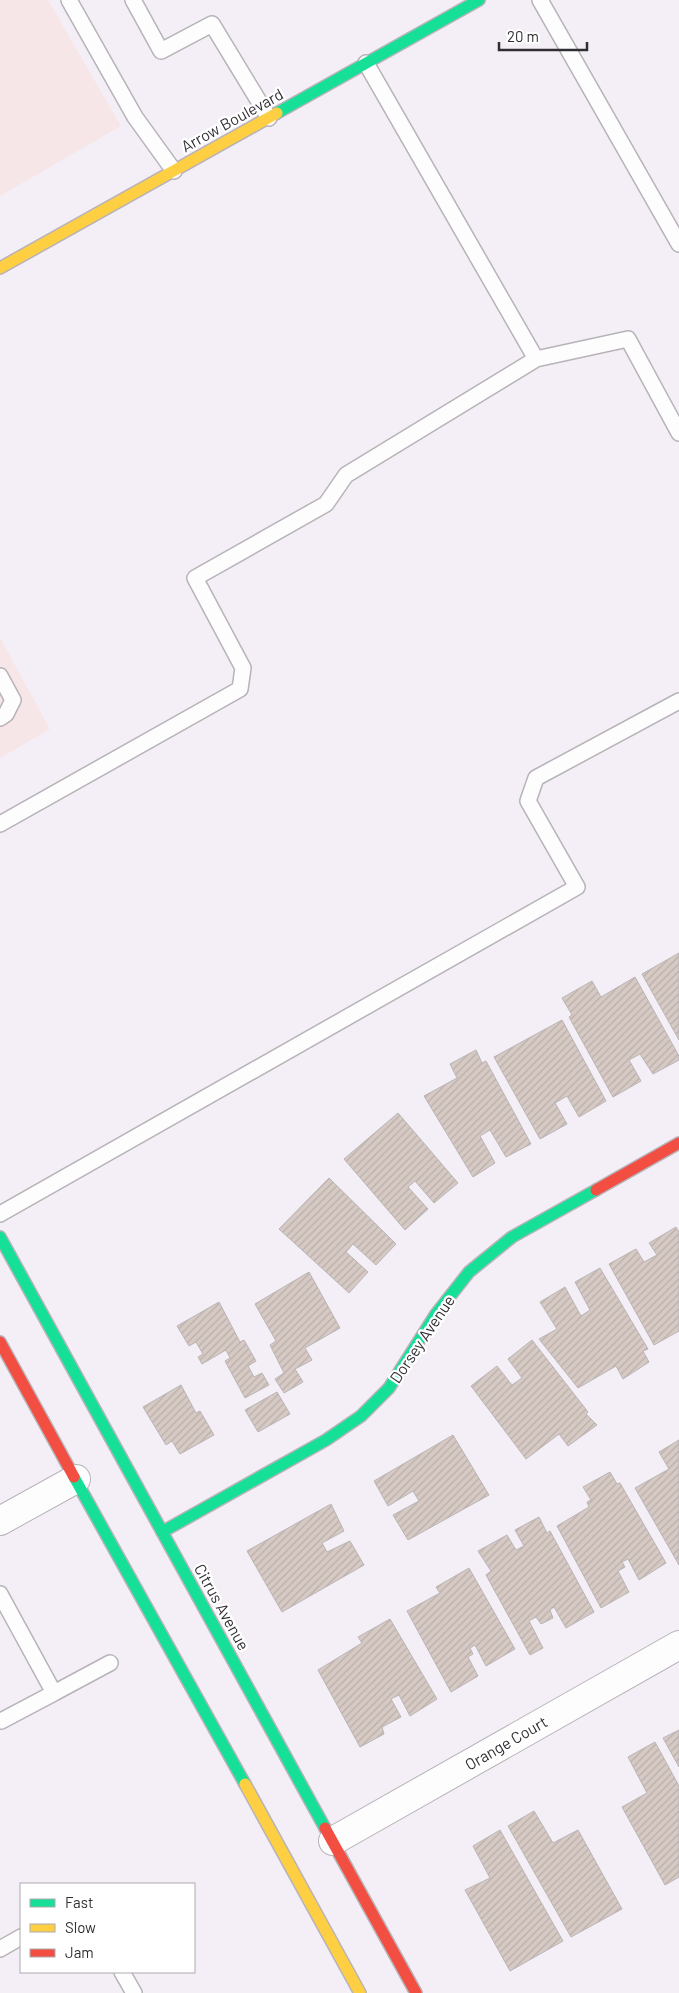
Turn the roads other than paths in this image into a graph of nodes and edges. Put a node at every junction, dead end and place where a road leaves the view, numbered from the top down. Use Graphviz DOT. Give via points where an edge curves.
graph roads {
  1 [pos="69,0"];
  2 [pos="133,0"];
  3 [pos="479,0"];
  4 [pos="540,0"];
  5 [pos="366,63"];
  6 [pos="269,118"];
  7 [pos="174,171"];
  8 [pos="679,244"];
  9 [pos="0,268"];
  10 [pos="536,359"];
  11 [pos="679,433"];
  12 [pos="0,676"];
  13 [pos="679,701"];
  14 [pos="0,718"];
  15 [pos="0,824"];
  16 [pos="679,1143"];
  17 [pos="0,1214"];
  18 [pos="0,1237"];
  19 [pos="0,1342"];
  20 [pos="76,1479"];
  21 [pos="0,1521"];
  22 [pos="162,1532"];
  23 [pos="0,1594"];
  24 [pos="679,1645"];
  25 [pos="110,1663"];
  26 [pos="54,1693"];
  27 [pos="1,1721"];
  28 [pos="333,1841"];
  29 [pos="20,1938"];
  30 [pos="0,1948"];
  31 [pos="123,1973"];
  32 [pos="134,1993"];
  33 [pos="360,1993"];
  34 [pos="416,1993"];
  1 -- 7 [label="lane" via="135,117"];
  2 -- 6 [label="lane" via="161,51 212,24"];
  3 -- 5 [label="main road, Arrow Boulevard"];
  4 -- 8 [label="lane"];
  5 -- 6 [label="main road, Arrow Boulevard"];
  5 -- 10 [label="lane"];
  6 -- 7 [label="main road, Arrow Boulevard"];
  7 -- 9 [label="main road, Arrow Boulevard"];
  10 -- 11 [label="lane" via="628,339"];
  10 -- 15 [label="lane" via="346,475 326,504 195,578 243,668 240,689"];
  12 -- 14 [label="lane" via="13,700 6,714"];
  13 -- 17 [label="lane" via="536,778 528,801 577,887"];
  16 -- 22 [label="main road, Dorsey Avenue" via="512,1237 469,1272 436,1314 389,1388 361,1416 326,1440"];
  18 -- 22 [label="main road, Citrus Avenue"];
  19 -- 20 [label="main road"];
  20 -- 21 [label="street"];
  20 -- 33 [label="main road"];
  22 -- 28 [label="main road, Citrus Avenue"];
  23 -- 26 [label="lane"];
  24 -- 28 [label="street, Orange Court"];
  25 -- 26 [label="lane"];
  26 -- 27 [label="lane"];
  28 -- 34 [label="main road, Citrus Avenue"];
  29 -- 30 [label="lane"];
  31 -- 32 [label="lane"];
}
